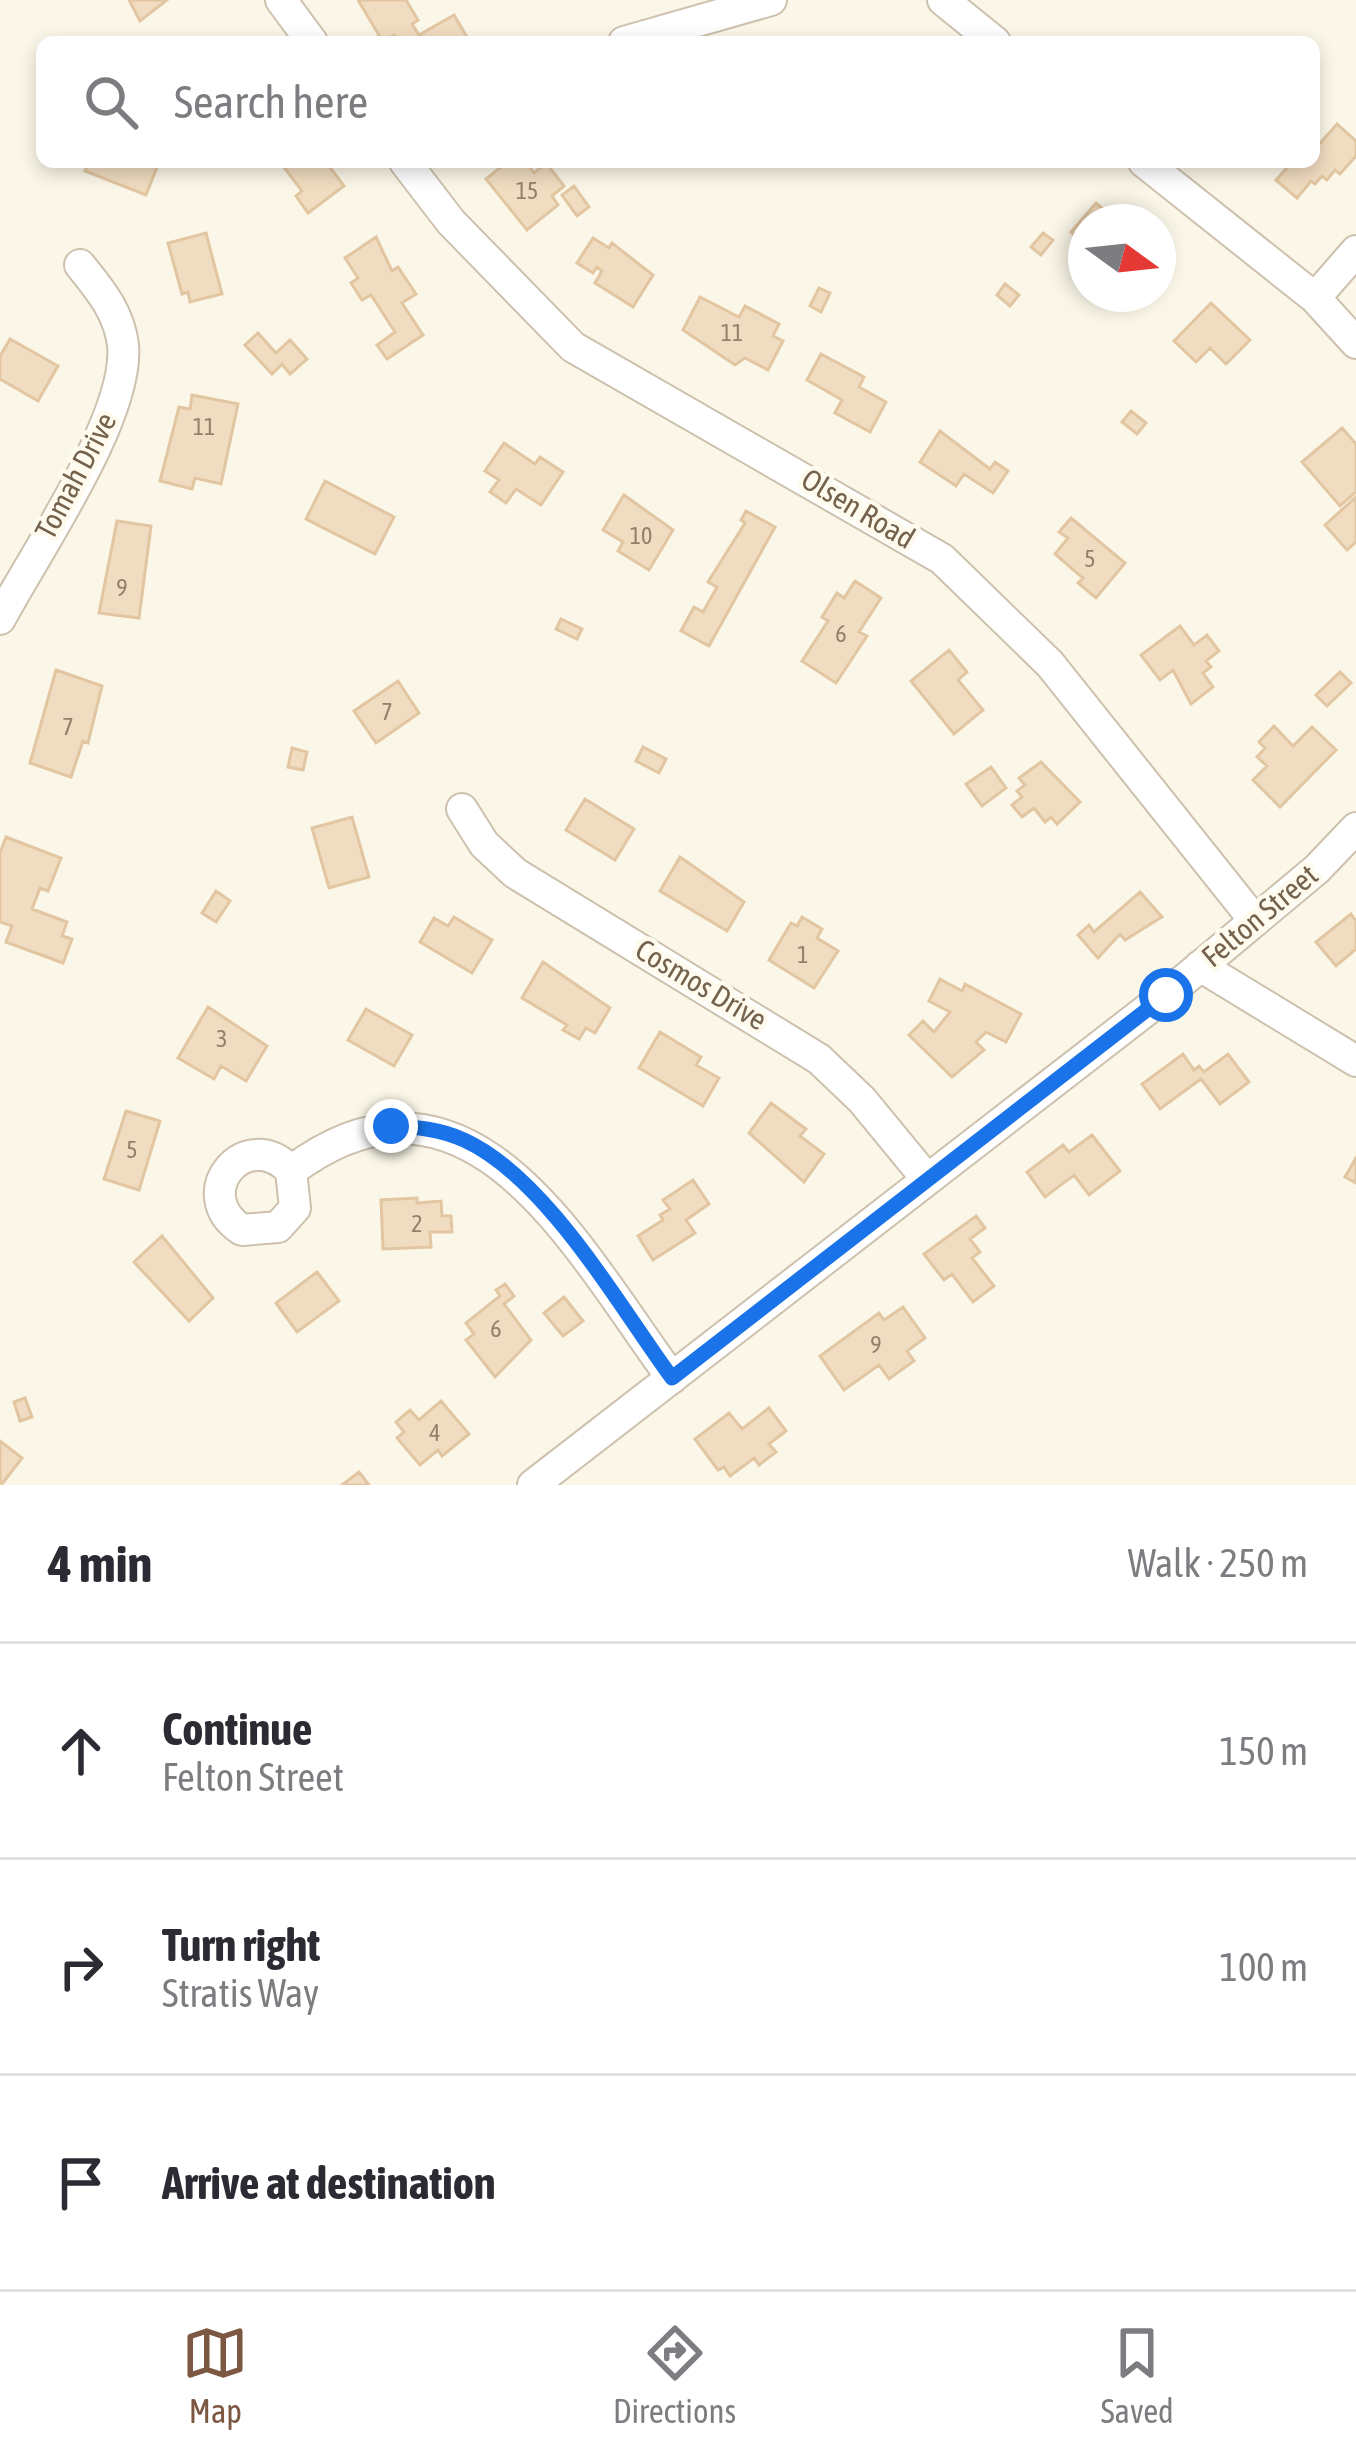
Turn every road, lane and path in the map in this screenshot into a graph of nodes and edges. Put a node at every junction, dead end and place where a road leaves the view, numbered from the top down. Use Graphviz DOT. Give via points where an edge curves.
graph roads {
  1 [pos="281,0"];
  2 [pos="771,0"];
  3 [pos="943,0"];
  4 [pos="308,36"];
  5 [pos="646,36"];
  6 [pos="988,36"];
  7 [pos="409,168"];
  8 [pos="1152,168"];
  9 [pos="1356,250"];
  10 [pos="80,265"];
  11 [pos="1315,298"];
  12 [pos="1356,343"];
  13 [pos="0,619"];
  14 [pos="462,809"];
  15 [pos="1356,828"];
  16 [pos="1255,921"];
  17 [pos="1200,966"];
  18 [pos="1356,1060"];
  19 [pos="291,1171"];
  20 [pos="928,1179"];
  21 [pos="672,1378"];
  22 [pos="533,1485"];
  1 -- 4 [label="street"];
  2 -- 5 [label="street"];
  3 -- 6 [label="street"];
  7 -- 16 [label="street, Olsen Road" via="573,347 942,559 1050,664"];
  8 -- 11 [label="street"];
  9 -- 11 [label="street"];
  10 -- 13 [label="street, Tomah Drive" via="118,320 118,388"];
  11 -- 12 [label="street"];
  14 -- 20 [label="street, Cosmos Drive" via="515,873 819,1059"];
  15 -- 16 [label="street, Felton Street"];
  16 -- 17 [label="street, Felton Street"];
  17 -- 18 [label="street"];
  17 -- 20 [label="street, Felton Street"];
  19 -- 21 [label="street" via="321,1148 371,1129 426,1128 466,1141 545,1206"];
  20 -- 21 [label="street, Felton Street"];
  21 -- 22 [label="street, Felton Street"];
}
